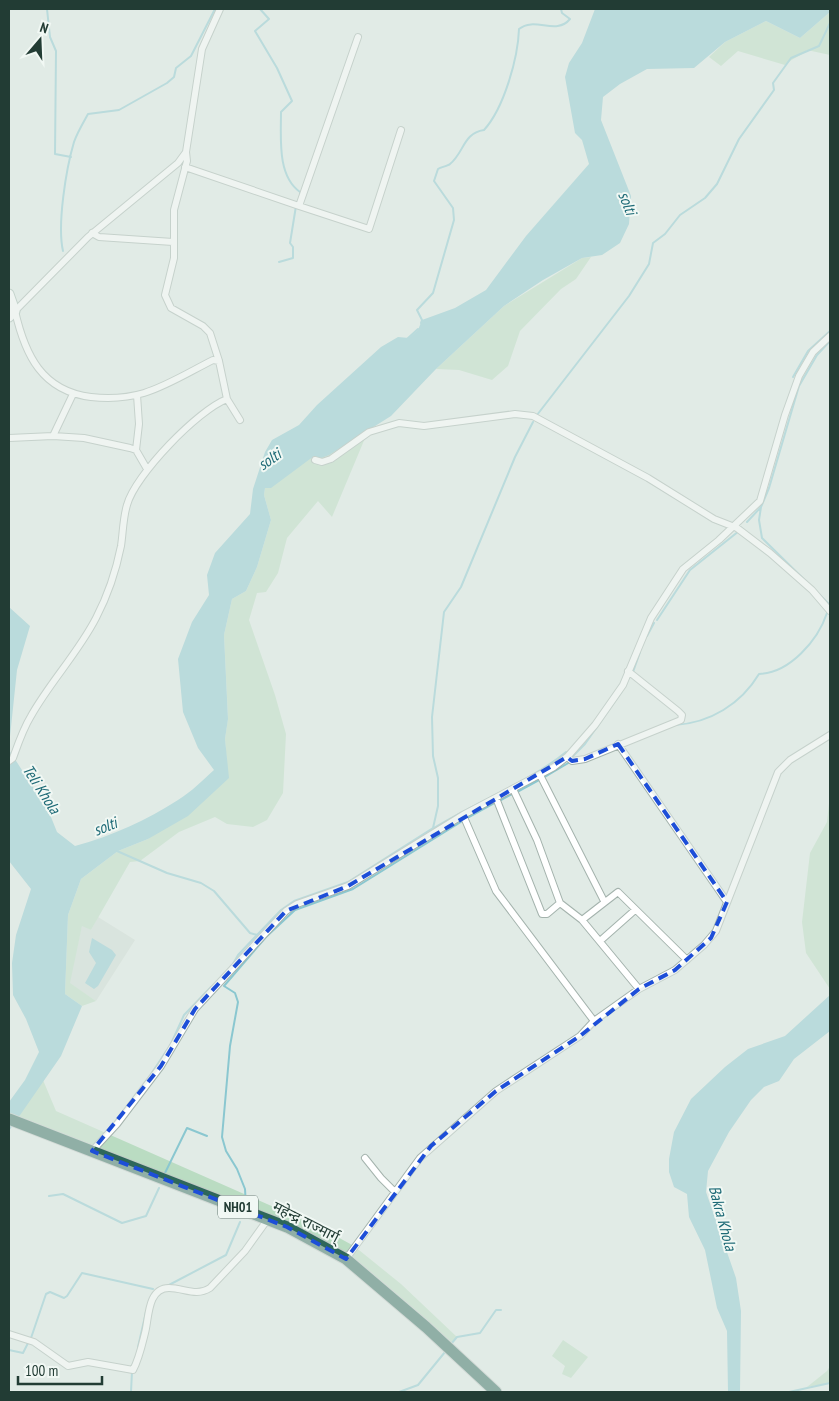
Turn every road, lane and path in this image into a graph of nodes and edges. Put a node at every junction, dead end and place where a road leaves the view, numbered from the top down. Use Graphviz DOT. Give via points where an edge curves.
graph roads {
  1 [pos="220,9"];
  2 [pos="358,37"];
  3 [pos="401,130"];
  4 [pos="186,152"];
  5 [pos="185,168"];
  6 [pos="299,206"];
  7 [pos="92,234"];
  8 [pos="173,242"];
  9 [pos="9,294"];
  10 [pos="12,314"];
  11 [pos="830,336"];
  12 [pos="219,361"];
  13 [pos="73,394"];
  14 [pos="137,394"];
  15 [pos="227,399"];
  16 [pos="240,420"];
  17 [pos="53,436"];
  18 [pos="9,438"];
  19 [pos="136,450"];
  20 [pos="315,460"];
  21 [pos="147,469"];
  22 [pos="734,526"];
  23 [pos="830,611"];
  24 [pos="628,671"];
  25 [pos="830,735"];
  26 [pos="618,744"];
  27 [pos="567,757"];
  28 [pos="9,761"];
  29 [pos="540,775"];
  30 [pos="513,789"];
  31 [pos="496,798"];
  32 [pos="463,815"];
  33 [pos="604,901"];
  34 [pos="727,902"];
  35 [pos="560,903"];
  36 [pos="635,910"];
  37 [pos="582,920"];
  38 [pos="600,941"];
  39 [pos="686,960"];
  40 [pos="639,989"];
  41 [pos="594,1022"];
  42 [pos="9,1119"];
  43 [pos="92,1151"];
  44 [pos="365,1158"];
  45 [pos="395,1192"];
  46 [pos="268,1219"];
  47 [pos="346,1259"];
  48 [pos="9,1334"];
  49 [pos="496,1392"];
  1 -- 4 [label="street" via="202,49"];
  2 -- 6 [label="street"];
  3 -- 6 [label="street" via="369,229"];
  4 -- 5 [label="street"];
  4 -- 7 [label="street" via="178,163"];
  5 -- 6 [label="street"];
  5 -- 8 [label="street" via="174,210"];
  7 -- 8 [label="street"];
  7 -- 10 [label="street"];
  8 -- 12 [label="street" via="174,258 166,290 168,304 207,329"];
  9 -- 10 [label="street"];
  10 -- 13 [label="street" via="22,340 41,372 57,387"];
  11 -- 22 [label="street" via="813,352 799,376 760,501"];
  12 -- 14 [label="street" via="213,360"];
  12 -- 15 [label="street"];
  13 -- 14 [label="street" via="114,398"];
  13 -- 17 [label="street"];
  14 -- 19 [label="street" via="139,424"];
  15 -- 16 [label="street"];
  15 -- 21 [label="street" via="186,429"];
  17 -- 18 [label="street"];
  17 -- 19 [label="street" via="84,438"];
  19 -- 21 [label="street"];
  20 -- 22 [label="street" via="331,459 369,432 399,423 424,426 524,414 648,478 714,519"];
  21 -- 28 [label="street" via="127,504 121,547 112,584 103,604 78,648 29,718"];
  22 -- 23 [label="street" via="812,590"];
  22 -- 24 [label="street" via="683,569 651,618"];
  24 -- 26 [label="street" via="682,717"];
  24 -- 27 [label="street" via="623,685 595,725"];
  25 -- 34 [label="street" via="790,760 778,772"];
  26 -- 27 [label="street" via="585,759"];
  26 -- 34 [label="street"];
  27 -- 29 [label="street"];
  29 -- 30 [label="street"];
  29 -- 33 [label="street"];
  30 -- 31 [label="street"];
  30 -- 35 [label="street" via="537,840"];
  31 -- 32 [label="street"];
  31 -- 35 [label="street" via="542,914 547,914"];
  32 -- 41 [label="street" via="496,891"];
  32 -- 43 [label="street" via="348,886 286,911 196,1009 161,1066"];
  33 -- 36 [label="street" via="618,892"];
  33 -- 37 [label="street"];
  34 -- 39 [label="street" via="711,938"];
  35 -- 37 [label="street"];
  36 -- 38 [label="street"];
  36 -- 39 [label="street"];
  37 -- 38 [label="street"];
  38 -- 40 [label="street"];
  39 -- 40 [label="street" via="675,970"];
  40 -- 41 [label="street"];
  41 -- 45 [label="street" via="580,1036 496,1091 431,1146"];
  42 -- 43 [label="highway, महेन्द्र राज्मार्ग् / NH01"];
  43 -- 46 [label="highway, महेन्द्र राज्मार्ग् / NH01"];
  44 -- 45 [label="street"];
  45 -- 47 [label="street"];
  46 -- 47 [label="highway, महेन्द्र राज्मार्ग् / NH01"];
  46 -- 48 [label="street" via="245,1251 210,1288 196,1293 168,1288 155,1296 149,1307 146,1331 133,1370 88,1362 68,1366 34,1342"];
  47 -- 49 [label="highway, महेन्द्र राज्मार्ग् / NH01"];
}
